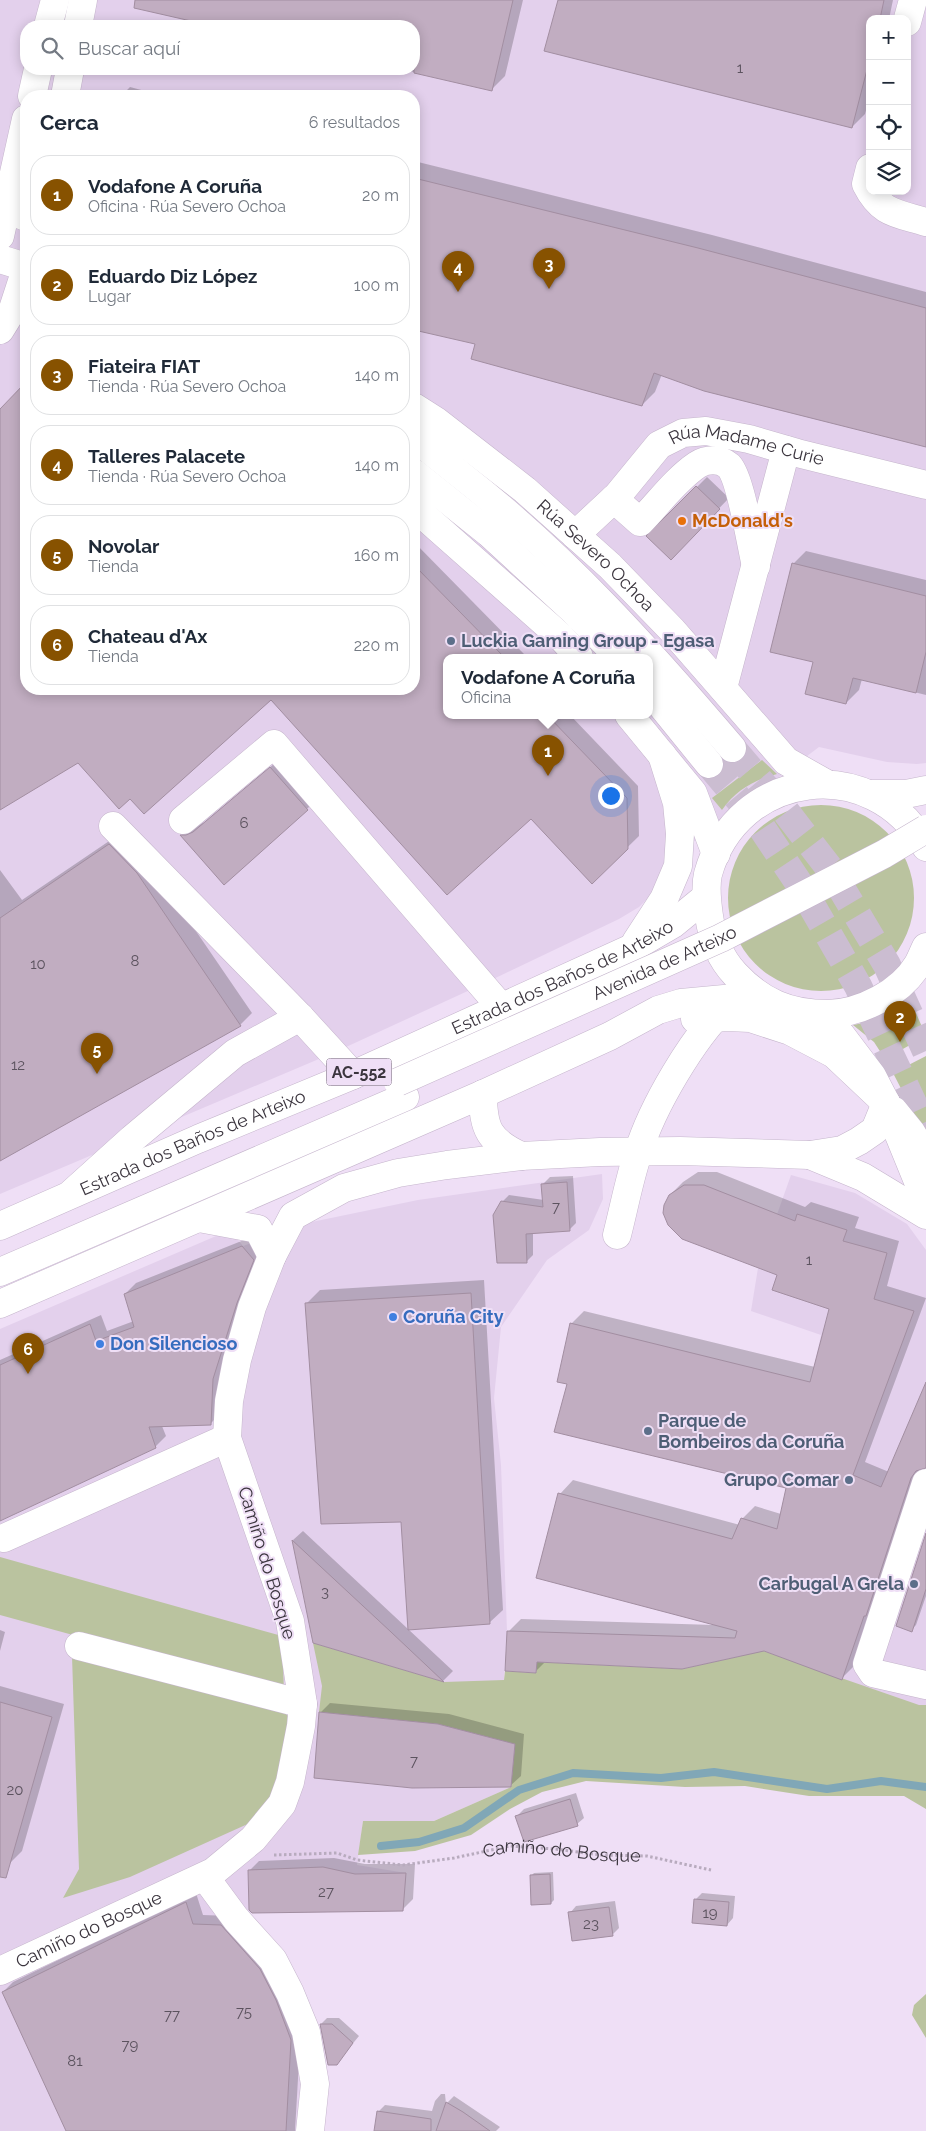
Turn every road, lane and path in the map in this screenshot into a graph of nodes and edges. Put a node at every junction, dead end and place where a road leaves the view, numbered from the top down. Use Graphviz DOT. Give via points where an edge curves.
graph roads {
  1 [pos="54,0"];
  2 [pos="84,0"];
  3 [pos="913,0"];
  4 [pos="909,15"];
  5 [pos="49,20"];
  6 [pos="79,20"];
  7 [pos="37,75"];
  8 [pos="69,75"];
  9 [pos="33,90"];
  10 [pos="66,90"];
  11 [pos="20,156"];
  12 [pos="872,195"];
  13 [pos="11,211"];
  14 [pos="926,222"];
  15 [pos="0,236"];
  16 [pos="0,259"];
  17 [pos="20,266"];
  18 [pos="20,287"];
  19 [pos="0,330"];
  20 [pos="420,411"];
  21 [pos="420,443"];
  22 [pos="786,450"];
  23 [pos="420,478"];
  24 [pos="926,485"];
  25 [pos="614,498"];
  26 [pos="420,512"];
  27 [pos="575,535"];
  28 [pos="756,566"];
  29 [pos="576,654"];
  30 [pos="616,654"];
  31 [pos="651,654"];
  32 [pos="653,656"];
  33 [pos="723,688"];
  34 [pos="653,695"];
  35 [pos="633,719"];
  36 [pos="732,748"];
  37 [pos="662,755"];
  38 [pos="709,764"];
  39 [pos="825,783"];
  40 [pos="926,790"];
  41 [pos="870,794"];
  42 [pos="183,820"];
  43 [pos="113,826"];
  44 [pos="926,829"];
  45 [pos="926,847"];
  46 [pos="716,854"];
  47 [pos="706,898"];
  48 [pos="926,947"];
  49 [pos="632,948"];
  50 [pos="735,998"];
  51 [pos="777,1006"];
  52 [pos="501,1007"];
  53 [pos="806,1014"];
  54 [pos="300,1017"];
  55 [pos="714,1018"];
  56 [pos="610,1036"];
  57 [pos="352,1075"];
  58 [pos="401,1089"];
  59 [pos="483,1103"];
  60 [pos="886,1103"];
  61 [pos="638,1152"];
  62 [pos="810,1155"];
  63 [pos="521,1156"];
  64 [pos="926,1157"];
  65 [pos="447,1165"];
  66 [pos="68,1197"];
  67 [pos="926,1200"];
  68 [pos="926,1215"];
  69 [pos="199,1218"];
  70 [pos="0,1226"];
  71 [pos="617,1235"];
  72 [pos="0,1256"];
  73 [pos="272,1256"];
  74 [pos="0,1272"];
  75 [pos="0,1304"];
  76 [pos="227,1438"];
  77 [pos="926,1483"];
  78 [pos="4,1538"];
  79 [pos="79,1646"];
  80 [pos="926,1686"];
  81 [pos="303,1704"];
  82 [pos="233,1856"];
  83 [pos="711,1870"];
  84 [pos="205,1877"];
  85 [pos="0,1971"];
  86 [pos="310,2131"];
  1 -- 5 [label="main road"];
  2 -- 6 [label="main road"];
  3 -- 4 [label="main road"];
  7 -- 9 [label="main road"];
  8 -- 10 [label="main road"];
  11 -- 13 [label="main road"];
  12 -- 14 [label="main road" via="886,210"];
  13 -- 15 [label="main road"];
  16 -- 17 [label="main road"];
  18 -- 19 [label="main road" via="13,309"];
  20 -- 27 [label="main road, Rúa Severo Ochoa" via="525,490"];
  21 -- 31 [label="main road, Rúa Severo Ochoa" via="508,513 590,590"];
  22 -- 24 [label="main road, Rúa Madame Curie"];
  22 -- 25 [label="main road, Rúa Madame Curie" via="706,431 683,433 659,445"];
  22 -- 28 [label="main road"];
  23 -- 30 [label="main road" via="489,533"];
  25 -- 27 [label="main road, Rúa Madame Curie"];
  25 -- 28 [label="main road" via="640,522 698,464 709,460 721,461 729,466 736,482"];
  26 -- 29 [label="main road" via="561,636"];
  27 -- 33 [label="main road, Rúa Severo Ochoa" via="666,622"];
  28 -- 33 [label="main road"];
  32 -- 36 [label="main road, Rúa Severo Ochoa"];
  33 -- 39 [label="main road, Rúa Severo Ochoa" via="786,761"];
  34 -- 38 [label="main road"];
  35 -- 37 [label="main road"];
  37 -- 46 [label="main road" via="692,793"];
  37 -- 49 [label="main road" via="678,803 678,866 664,899"];
  39 -- 41 [label="main road, AC-552"];
  39 -- 46 [label="main road, AC-552" via="780,792 760,802 742,816"];
  40 -- 41 [label="main road" via="906,794"];
  41 -- 45 [label="main road, AC-552" via="895,809"];
  42 -- 52 [label="main road" via="274,744"];
  43 -- 54 [label="main road"];
  44 -- 58 [label="main road, Avenida de Arteixo / AC-552, bridge" via="721,938"];
  45 -- 58 [label="main road, Avenida de Arteixo / AC-552" via="891,869 727,953"];
  46 -- 47 [label="main road, AC-552" via="708,876"];
  47 -- 49 [label="main road, Estrada dos Baños de Arteixo / AC-552" via="673,924"];
  47 -- 51 [label="main road, AC-552" via="710,924 720,953 730,969 746,986"];
  48 -- 53 [label="main road, AC-552" via="908,977 877,1000 858,1009"];
  49 -- 52 [label="main road, Estrada dos Baños de Arteixo / AC-552"];
  50 -- 51 [label="main road, AC-552"];
  50 -- 55 [label="main road"];
  50 -- 56 [label="main road, AC-552" via="681,1003 658,1010"];
  51 -- 53 [label="main road, AC-552"];
  52 -- 57 [label="main road, Estrada dos Baños de Arteixo / AC-552"];
  53 -- 60 [label="main road" via="841,1036 872,1076"];
  54 -- 57 [label="main road"];
  54 -- 66 [label="main road" via="235,1053 132,1138"];
  55 -- 56 [label="main road" via="663,1023"];
  55 -- 60 [label="main road" via="750,1018 790,1031 834,1054"];
  55 -- 61 [label="main road" via="689,1052 658,1106"];
  56 -- 59 [label="main road, AC-552"];
  57 -- 66 [label="main road, Estrada dos Baños de Arteixo / AC-552"];
  58 -- 72 [label="main road, Estrada dos Baños de Arteixo / AC-552"];
  58 -- 74 [label="main road, AC-552"];
  59 -- 63 [label="main road" via="487,1127 494,1140"];
  59 -- 65 [label="main road" via="478,1144 469,1154"];
  59 -- 69 [label="main road, AC-552"];
  60 -- 62 [label="main road" via="875,1130 859,1141 842,1150"];
  60 -- 64 [label="main road"];
  60 -- 67 [label="main road"];
  61 -- 62 [label="main road"];
  61 -- 63 [label="main road"];
  61 -- 71 [label="main road"];
  62 -- 68 [label="main road" via="864,1177"];
  63 -- 65 [label="main road"];
  65 -- 73 [label="main road, Camiño do Bosque" via="344,1188 293,1216"];
  66 -- 70 [label="main road, Estrada dos Baños de Arteixo / AC-552"];
  69 -- 73 [label="main road" via="258,1229"];
  69 -- 75 [label="main road, AC-552"];
  73 -- 76 [label="main road, Camiño do Bosque" via="252,1307 237,1360 229,1401"];
  76 -- 78 [label="main road"];
  76 -- 81 [label="main road, Camiño do Bosque" via="290,1621"];
  77 -- 80 [label="main road" via="867,1664 873,1673"];
  79 -- 81 [label="main road"];
  81 -- 82 [label="main road, Camiño do Bosque" via="290,1782 282,1804 253,1839"];
  82 -- 83 [label="path, Camiño do Bosque" via="337,1853 357,1860 403,1865 510,1846 647,1856"];
  82 -- 84 [label="main road, Camiño do Bosque"];
  84 -- 85 [label="main road, Camiño do Bosque"];
  84 -- 86 [label="main road" via="236,1919 273,1960 290,1993 306,2032 315,2084"];
}
